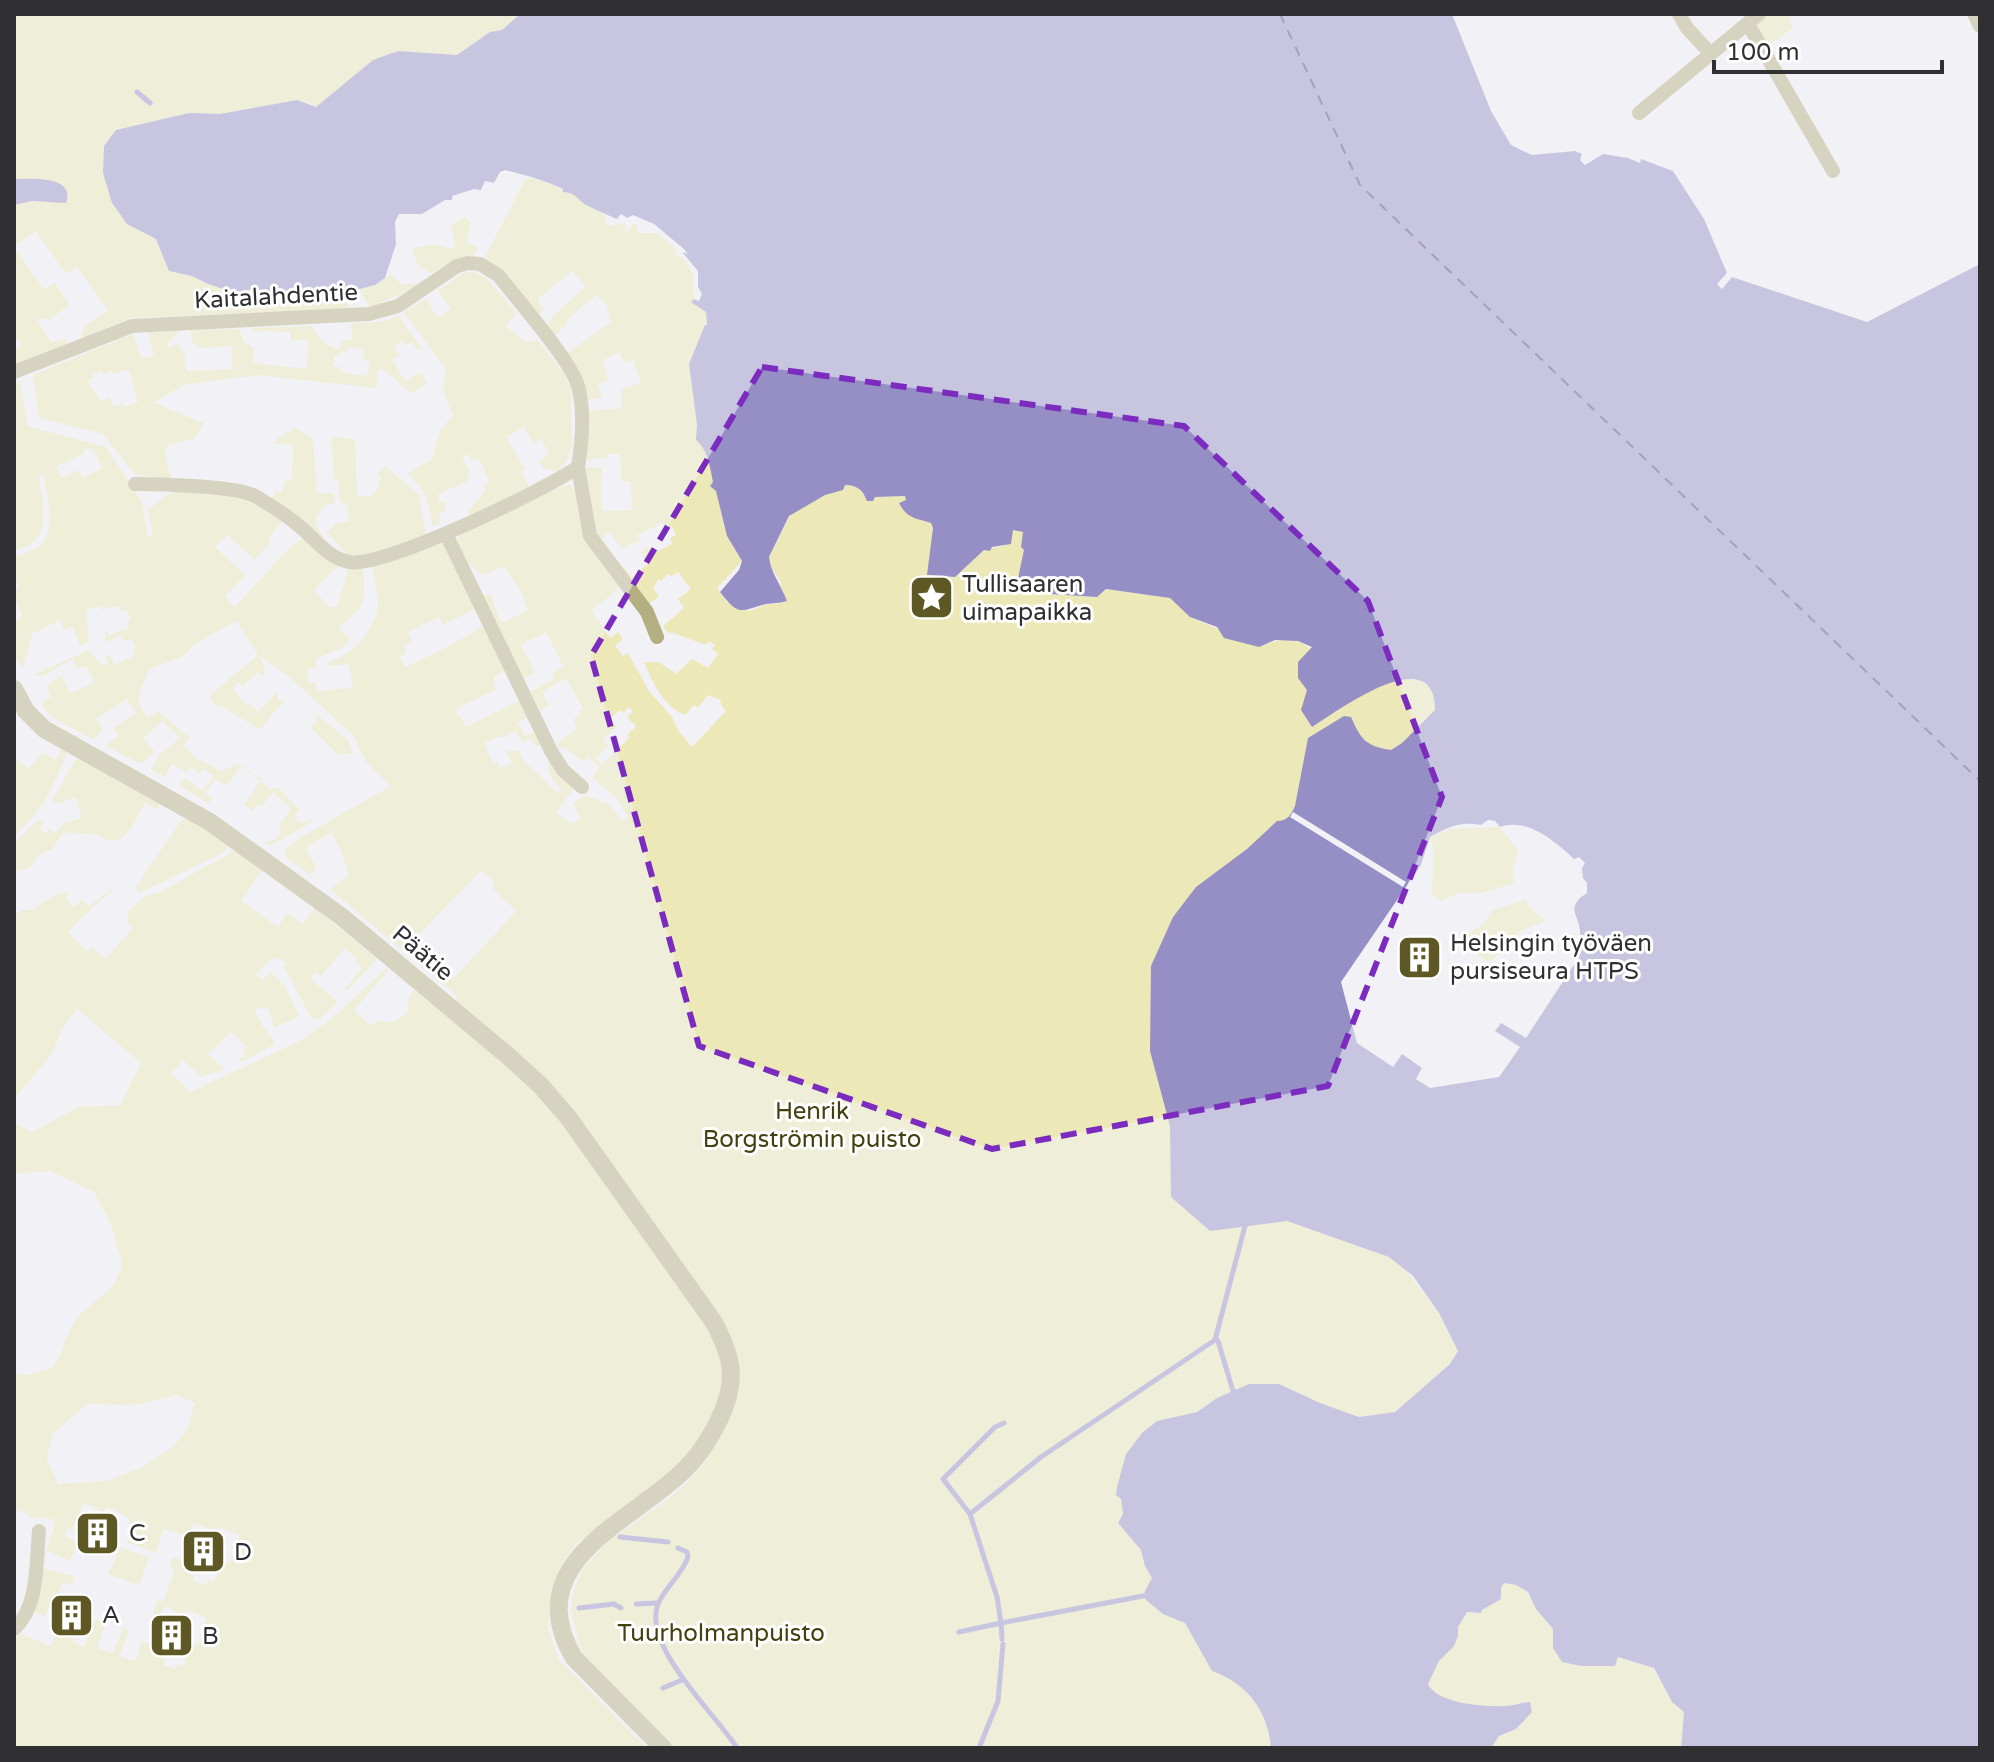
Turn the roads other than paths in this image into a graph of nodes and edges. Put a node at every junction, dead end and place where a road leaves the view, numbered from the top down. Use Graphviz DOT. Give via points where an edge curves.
graph roads {
  1 [pos="1679,14"];
  2 [pos="1974,14"];
  3 [pos="1753,19"];
  4 [pos="1980,26"];
  5 [pos="1710,53"];
  6 [pos="1639,113"];
  7 [pos="1833,171"];
  8 [pos="14,372"];
  9 [pos="578,467"];
  10 [pos="135,484"];
  11 [pos="446,534"];
  12 [pos="657,637"];
  13 [pos="14,689"];
  14 [pos="582,787"];
  15 [pos="39,1531"];
  16 [pos="14,1629"];
  17 [pos="663,1748"];
  1 -- 5 [label="street"];
  2 -- 4 [label="street"];
  3 -- 5 [label="street"];
  3 -- 7 [label="street"];
  5 -- 6 [label="street"];
  8 -- 9 [label="street, Kaitalahdentie" via="147,323 369,314 398,306 457,266 480,264 498,275 574,375 580,396"];
  9 -- 11 [label="street"];
  9 -- 12 [label="street, Kaitalahdentie" via="590,536 647,612"];
  10 -- 11 [label="street" via="254,495 351,563"];
  11 -- 14 [label="street" via="551,751"];
  13 -- 17 [label="street, Päätie" via="44,729 190,809 265,860 342,917 523,1069 568,1117 724,1340 730,1388 705,1445 679,1476 585,1548 562,1589 561,1624 574,1658"];
  15 -- 16 [label="street" via="32,1599"];
}
